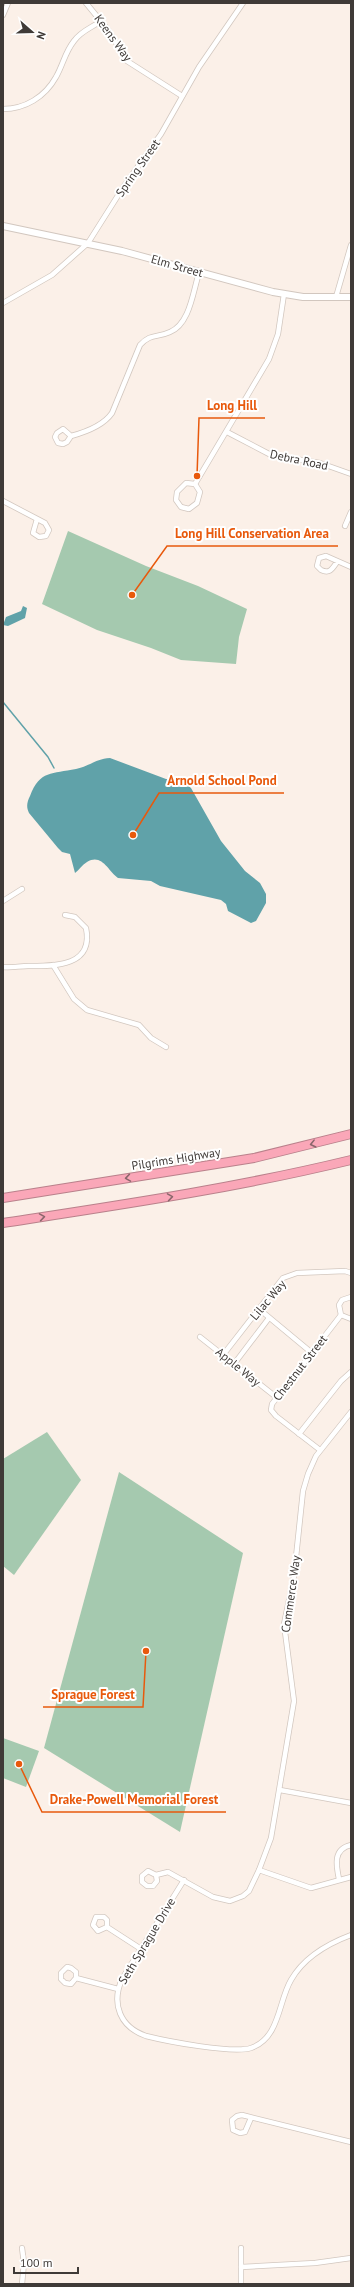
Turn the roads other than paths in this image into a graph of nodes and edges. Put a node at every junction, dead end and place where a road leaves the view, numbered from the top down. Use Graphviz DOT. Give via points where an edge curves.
graph roads {
  1 [pos="8,3"];
  2 [pos="86,3"];
  3 [pos="243,3"];
  4 [pos="3,15"];
  5 [pos="101,21"];
  6 [pos="182,96"];
  7 [pos="3,109"];
  8 [pos="3,226"];
  9 [pos="88,243"];
  10 [pos="351,245"];
  11 [pos="199,273"];
  12 [pos="284,294"];
  13 [pos="336,297"];
  14 [pos="351,297"];
  15 [pos="3,303"];
  16 [pos="227,432"];
  17 [pos="70,436"];
  18 [pos="351,474"];
  19 [pos="195,484"];
  20 [pos="3,501"];
  21 [pos="351,512"];
  22 [pos="36,519"];
  23 [pos="344,526"];
  24 [pos="337,562"];
  25 [pos="351,567"];
  26 [pos="22,889"];
  27 [pos="3,901"];
  28 [pos="65,915"];
  29 [pos="53,965"];
  30 [pos="3,967"];
  31 [pos="166,1047"];
  32 [pos="351,1134"];
  33 [pos="351,1160"];
  34 [pos="3,1198"];
  35 [pos="3,1223"];
  36 [pos="351,1274"];
  37 [pos="351,1297"];
  38 [pos="259,1309"];
  39 [pos="341,1315"];
  40 [pos="269,1318"];
  41 [pos="351,1319"];
  42 [pos="200,1337"];
  43 [pos="312,1353"];
  44 [pos="223,1355"];
  45 [pos="234,1364"];
  46 [pos="351,1372"];
  47 [pos="276,1397"];
  48 [pos="351,1412"];
  49 [pos="299,1434"];
  50 [pos="320,1450"];
  51 [pos="280,1790"];
  52 [pos="351,1803"];
  53 [pos="351,1845"];
  54 [pos="259,1870"];
  55 [pos="156,1875"];
  56 [pos="351,1877"];
  57 [pos="339,1879"];
  58 [pos="184,1880"];
  59 [pos="107,1928"];
  60 [pos="351,1935"];
  61 [pos="141,1949"];
  62 [pos="76,1978"];
  63 [pos="118,1989"];
  64 [pos="251,2118"];
  65 [pos="351,2142"];
  66 [pos="22,2248"];
  67 [pos="241,2248"];
  68 [pos="351,2258"];
  69 [pos="242,2267"];
  70 [pos="22,2284"];
  71 [pos="241,2284"];
  1 -- 4 [label="street"];
  2 -- 5 [label="street, Keens Way"];
  3 -- 6 [label="street, Spring Street"];
  5 -- 6 [label="street, Keens Way" via="127,61"];
  5 -- 7 [label="street" via="81,32 72,42 56,78 38,99 22,106"];
  6 -- 9 [label="street, Spring Street" via="161,134"];
  8 -- 9 [label="street, Elm Street"];
  9 -- 11 [label="street, Elm Street"];
  9 -- 15 [label="street, Spring Street" via="52,275"];
  10 -- 13 [label="street"];
  11 -- 12 [label="street, Elm Street"];
  11 -- 17 [label="street" via="185,318 179,326 168,333 146,338 140,345 107,420"];
  12 -- 13 [label="street, Elm Street"];
  12 -- 16 [label="street" via="273,351"];
  13 -- 14 [label="street, Elm Street"];
  16 -- 18 [label="street, Debra Road" via="268,454 320,463"];
  16 -- 19 [label="street"];
  19 -- 19 [label="street" via="200,492 199,500 192,508 184,508 176,500 177,492 186,483"];
  20 -- 22 [label="street"];
  21 -- 23 [label="street"];
  24 -- 25 [label="street"];
  26 -- 27 [label="street"];
  28 -- 29 [label="street" via="76,917 83,924 87,941 82,953 72,962"];
  29 -- 30 [label="street"];
  29 -- 31 [label="street" via="80,1005 87,1010 139,1025 151,1038"];
  32 -- 34 [label="highway, Pilgrims Highway, one-way" via="254,1158"];
  35 -- 33 [label="highway, one-way" via="215,1190"];
  36 -- 38 [label="street, Lilac Way" via="345,1271 297,1273 283,1278"];
  37 -- 39 [label="street" via="342,1300 339,1305"];
  38 -- 40 [label="street"];
  38 -- 44 [label="street, Lilac Way"];
  39 -- 41 [label="street"];
  39 -- 43 [label="street, Chestnut Street"];
  40 -- 43 [label="street"];
  40 -- 45 [label="street"];
  42 -- 44 [label="street, Apple Way"];
  43 -- 47 [label="street, Chestnut Street"];
  44 -- 45 [label="street, Apple Way"];
  45 -- 47 [label="street, Apple Way"];
  46 -- 49 [label="street"];
  47 -- 49 [label="street, Chestnut Street" via="272,1410"];
  48 -- 50 [label="street, Commerce Way"];
  49 -- 50 [label="street, Chestnut Street"];
  50 -- 51 [label="street, Commerce Way" via="303,1491 295,1570 284,1624 294,1701"];
  51 -- 52 [label="street"];
  51 -- 54 [label="street, Commerce Way" via="271,1838"];
  53 -- 57 [label="street" via="341,1850 336,1857"];
  54 -- 57 [label="street" via="311,1888"];
  54 -- 58 [label="street, Commerce Way" via="249,1891 230,1901 213,1897"];
  55 -- 58 [label="street, Commerce Way" via="168,1872"];
  56 -- 57 [label="street"];
  58 -- 61 [label="street, Seth Sprague Drive"];
  59 -- 61 [label="street"];
  60 -- 63 [label="street, Seth Sprague Drive" via="328,1945 303,1964 287,1987 270,2034 258,2045 244,2050 155,2038 138,2033 120,2015"];
  61 -- 63 [label="street, Seth Sprague Drive"];
  62 -- 63 [label="street"];
  64 -- 64 [label="street" via="245,2132 237,2133 232,2128 231,2122 235,2117 240,2115"];
  64 -- 65 [label="street"];
  66 -- 70 [label="street"];
  67 -- 69 [label="street"];
  68 -- 69 [label="street" via="315,2263"];
  69 -- 71 [label="street"];
}
